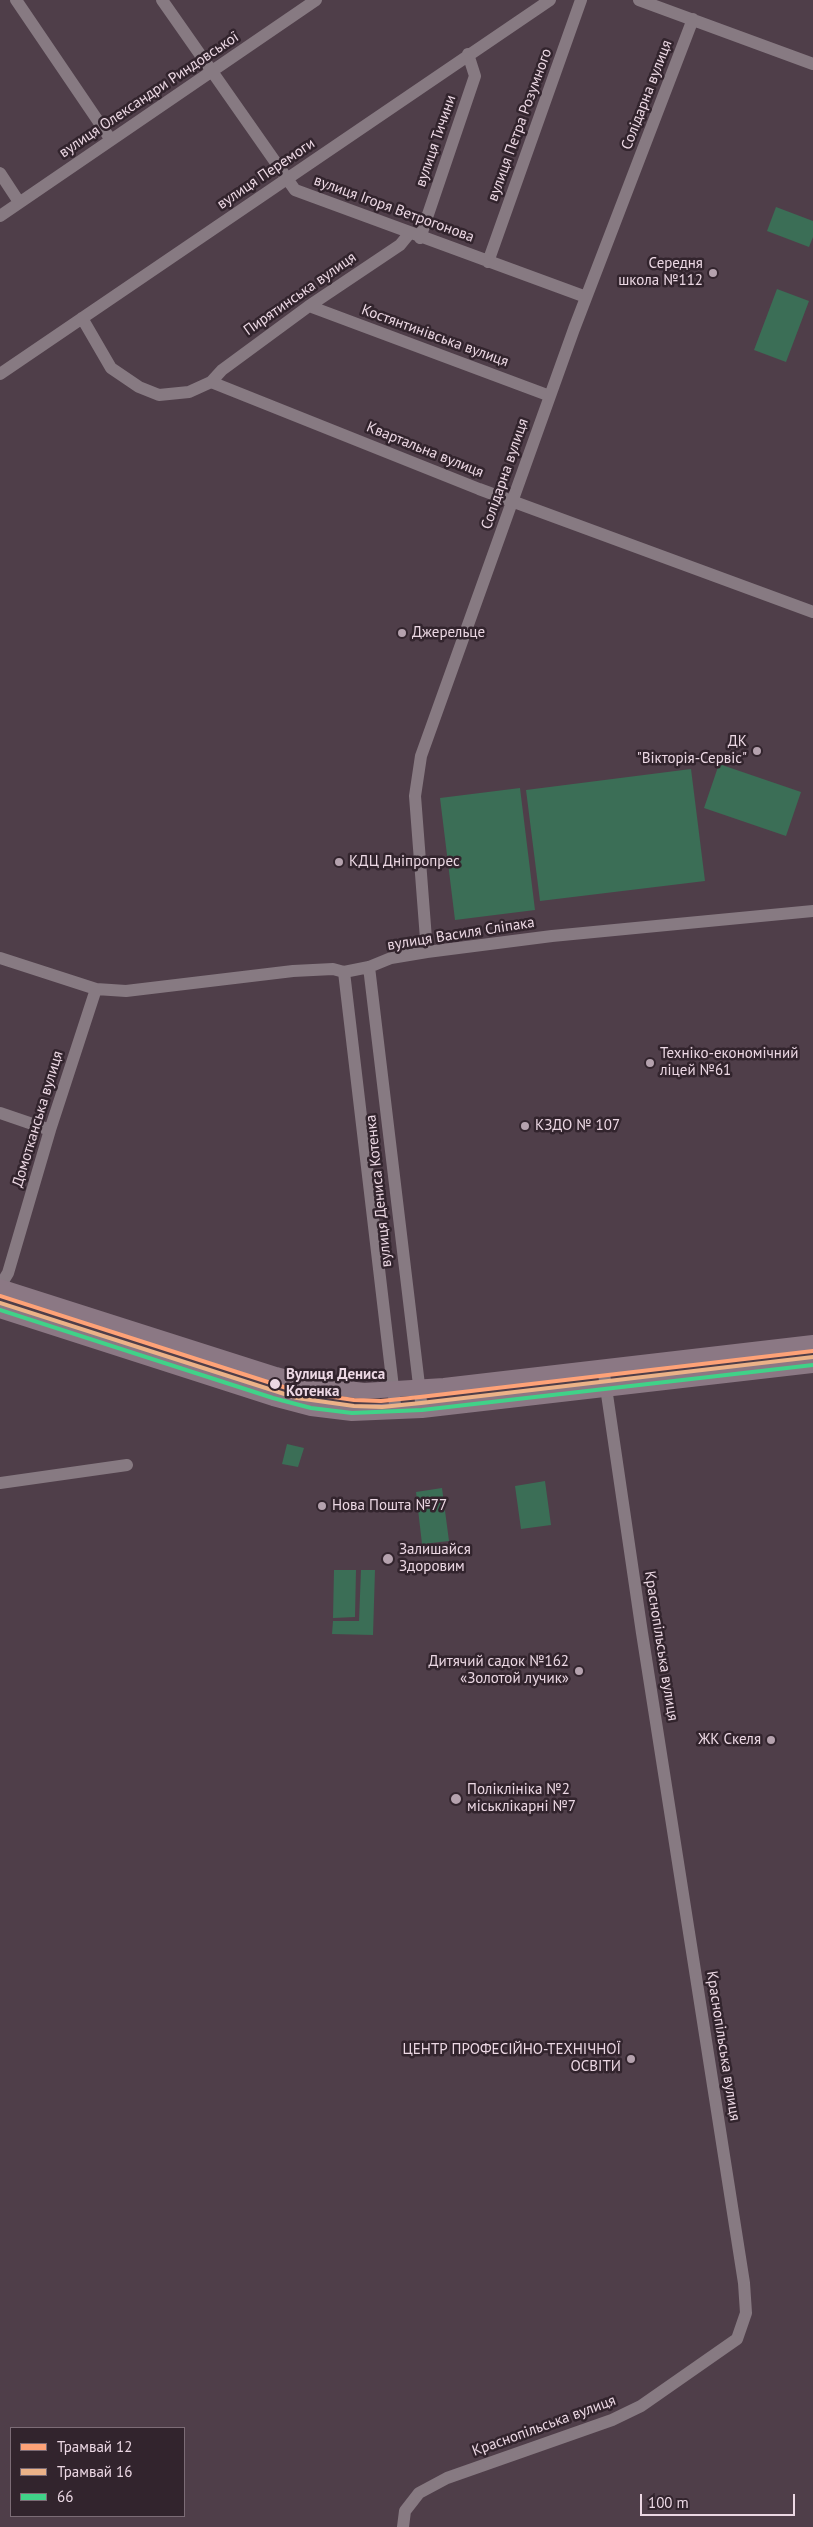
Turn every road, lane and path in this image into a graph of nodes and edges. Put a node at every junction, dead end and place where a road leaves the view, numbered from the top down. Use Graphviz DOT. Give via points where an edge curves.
graph roads {
  1 [pos="16,0"];
  2 [pos="162,0"];
  3 [pos="550,0"];
  4 [pos="581,0"];
  5 [pos="639,0"];
  6 [pos="309,2"];
  7 [pos="693,19"];
  8 [pos="468,54"];
  9 [pos="813,64"];
  10 [pos="213,72"];
  11 [pos="111,140"];
  12 [pos="0,173"];
  13 [pos="288,179"];
  14 [pos="20,202"];
  15 [pos="0,216"];
  16 [pos="414,236"];
  17 [pos="488,262"];
  18 [pos="586,298"];
  19 [pos="309,306"];
  20 [pos="82,318"];
  21 [pos="0,374"];
  22 [pos="211,382"];
  23 [pos="550,396"];
  24 [pos="513,501"];
  25 [pos="813,612"];
  26 [pos="813,911"];
  27 [pos="427,952"];
  28 [pos="0,958"];
  29 [pos="369,967"];
  30 [pos="344,972"];
  31 [pos="96,989"];
  32 [pos="0,1113"];
  33 [pos="50,1130"];
  34 [pos="0,1286"];
  35 [pos="0,1310"];
  36 [pos="813,1343"];
  37 [pos="813,1365"];
  38 [pos="603,1367"];
  39 [pos="419,1388"];
  40 [pos="606,1389"];
  41 [pos="394,1390"];
  42 [pos="422,1410"];
  43 [pos="396,1413"];
  44 [pos="127,1464"];
  45 [pos="0,1483"];
  46 [pos="403,2527"];
  1 -- 11 [label="street"];
  2 -- 10 [label="street, вулиця Ігоря Ветрогонова"];
  3 -- 8 [label="street, вулиця Перемоги"];
  4 -- 17 [label="street, вулиця Петра Розумного"];
  5 -- 7 [label="street"];
  6 -- 10 [label="street, вулиця Олександри Риндовської"];
  7 -- 9 [label="street"];
  7 -- 18 [label="street, Солідарна вулиця"];
  8 -- 13 [label="street, вулиця Перемоги"];
  8 -- 16 [label="street, вулиця Тичини" via="475,76"];
  10 -- 11 [label="street, вулиця Олександри Риндовської"];
  10 -- 13 [label="street, вулиця Ігоря Ветрогонова"];
  11 -- 14 [label="street, вулиця Олександри Риндовської"];
  12 -- 14 [label="street"];
  13 -- 16 [label="street, вулиця Ігоря Ветрогонова" via="295,190"];
  13 -- 20 [label="street, вулиця Перемоги"];
  14 -- 15 [label="street, вулиця Олександри Риндовської"];
  16 -- 17 [label="street, вулиця Ігоря Ветрогонова"];
  16 -- 19 [label="street, Пирятинська вулиця"];
  17 -- 18 [label="street, вулиця Ігоря Ветрогонова"];
  18 -- 23 [label="street, Солідарна вулиця"];
  19 -- 22 [label="street, Пирятинська вулиця" via="222,370"];
  19 -- 23 [label="street, Костянтинівська вулиця"];
  20 -- 21 [label="street, вулиця Перемоги"];
  20 -- 22 [label="street" via="111,368 139,387 159,395 189,392"];
  22 -- 24 [label="street, Квартальна вулиця"];
  23 -- 24 [label="street, Солідарна вулиця"];
  24 -- 25 [label="street, Квартальна вулиця"];
  24 -- 27 [label="street, Солідарна вулиця" via="428,734 416,779 415,814"];
  26 -- 27 [label="street, вулиця Василя Сліпака" via="581,933"];
  27 -- 29 [label="street, вулиця Василя Сліпака" via="391,958"];
  28 -- 31 [label="street, вулиця Василя Сліпака"];
  29 -- 30 [label="street, вулиця Василя Сліпака"];
  29 -- 39 [label="street, вулиця Дениса Котенка"];
  30 -- 31 [label="street, вулиця Василя Сліпака" via="334,969 292,971 126,991"];
  30 -- 41 [label="street, вулиця Дениса Котенка"];
  31 -- 33 [label="street, Домотканська вулиця"];
  32 -- 33 [label="street"];
  33 -- 34 [label="street, Домотканська вулиця" via="8,1273"];
  34 -- 41 [label="main road" via="299,1382 344,1390"];
  35 -- 43 [label="main road" via="296,1404 352,1413"];
  36 -- 38 [label="main road"];
  37 -- 40 [label="main road"];
  38 -- 39 [label="main road"];
  38 -- 40 [label="street, Краснопільська вулиця"];
  39 -- 41 [label="main road"];
  39 -- 42 [label="street, вулиця Дениса Котенка"];
  40 -- 42 [label="main road"];
  40 -- 46 [label="street, Краснопільська вулиця" via="744,2283 746,2313 737,2339 641,2406 612,2420 447,2478 419,2493 405,2511"];
  41 -- 43 [label="street, вулиця Дениса Котенка"];
  42 -- 43 [label="main road"];
  44 -- 45 [label="street"];
}
